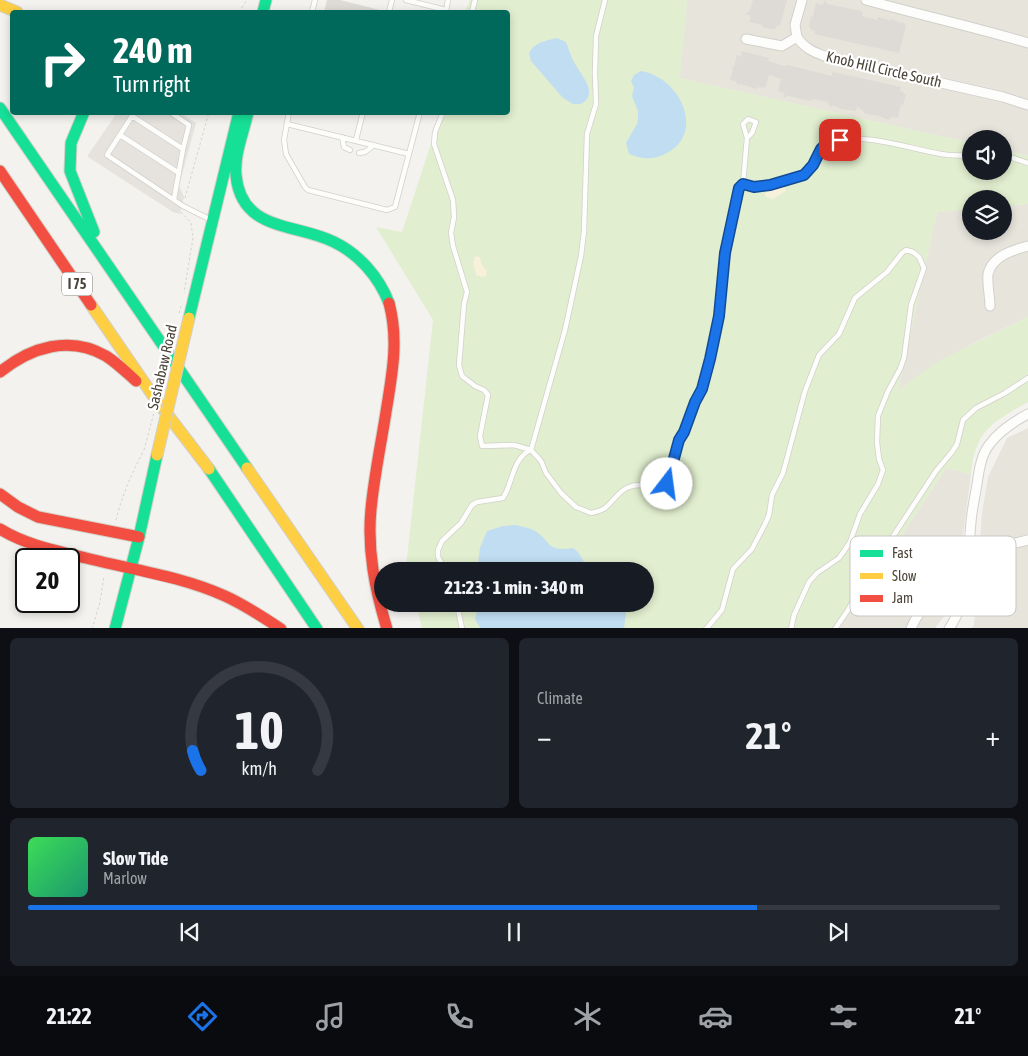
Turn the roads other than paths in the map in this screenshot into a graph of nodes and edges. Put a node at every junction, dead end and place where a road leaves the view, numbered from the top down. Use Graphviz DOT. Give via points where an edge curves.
graph roads {
  1 [pos="406,0"];
  2 [pos="605,0"];
  3 [pos="802,0"];
  4 [pos="866,0"];
  5 [pos="0,5"];
  6 [pos="12,10"];
  7 [pos="442,10"];
  8 [pos="797,37"];
  9 [pos="746,39"];
  10 [pos="1028,43"];
  11 [pos="1028,105"];
  12 [pos="0,108"];
  13 [pos="82,115"];
  14 [pos="132,115"];
  15 [pos="134,115"];
  16 [pos="174,115"];
  17 [pos="238,115"];
  18 [pos="247,115"];
  19 [pos="288,115"];
  20 [pos="362,115"];
  21 [pos="419,115"];
  22 [pos="441,115"];
  23 [pos="287,124"];
  24 [pos="120,135"];
  25 [pos="342,137"];
  26 [pos="747,138"];
  27 [pos="356,140"];
  28 [pos="374,145"];
  29 [pos="183,149"];
  30 [pos="350,150"];
  31 [pos="359,153"];
  32 [pos="409,154"];
  33 [pos="962,155"];
  34 [pos="1012,158"];
  35 [pos="1028,163"];
  36 [pos="0,171"];
  37 [pos="179,173"];
  38 [pos="743,184"];
  39 [pos="174,199"];
  40 [pos="214,220"];
  41 [pos="1028,246"];
  42 [pos="114,274"];
  43 [pos="990,306"];
  44 [pos="0,372"];
  45 [pos="1028,378"];
  46 [pos="154,397"];
  47 [pos="1028,414"];
  48 [pos="531,450"];
  49 [pos="0,494"];
  50 [pos="0,529"];
  51 [pos="852,536"];
  52 [pos="894,536"];
  53 [pos="970,536"];
  54 [pos="139,537"];
  55 [pos="850,542"];
  56 [pos="441,562"];
  57 [pos="131,570"];
  58 [pos="850,606"];
  59 [pos="459,612"];
  60 [pos="917,616"];
  61 [pos="957,616"];
  62 [pos="115,628"];
  63 [pos="282,628"];
  64 [pos="317,628"];
  65 [pos="358,628"];
  66 [pos="387,628"];
  67 [pos="462,628"];
  68 [pos="706,628"];
  69 [pos="791,628"];
  70 [pos="835,628"];
  71 [pos="911,628"];
  72 [pos="949,628"];
  1 -- 7 [label="lane"];
  2 -- 48 [label="lane" via="596,36 596,104 587,134 581,256 565,330"];
  3 -- 8 [label="street" via="796,25"];
  4 -- 10 [label="street"];
  5 -- 6 [label="main road"];
  8 -- 9 [label="street" via="782,46"];
  8 -- 11 [label="street, Knob Hill Circle South" via="811,52"];
  12 -- 42 [label="main road, I 75"];
  13 -- 42 [label="main road" via="71,143 70,171 89,222"];
  14 -- 24 [label="lane"];
  15 -- 29 [label="lane"];
  16 -- 29 [label="lane" via="189,125"];
  17 -- 40 [label="main road, Sashabaw Road"];
  18 -- 66 [label="main road" via="236,169 236,184 243,202 266,222 328,239 352,253 383,289 391,310 394,354 370,543 375,587"];
  19 -- 23 [label="lane"];
  20 -- 27 [label="lane"];
  21 -- 32 [label="lane"];
  22 -- 48 [label="lane" via="434,144 454,200 451,233 467,292 459,365 462,376 488,395 480,436 482,446 514,445"];
  23 -- 25 [label="lane"];
  23 -- 32 [label="lane" via="286,154 308,190 387,210 394,206"];
  24 -- 37 [label="lane"];
  24 -- 39 [label="lane" via="107,155"];
  25 -- 27 [label="lane"];
  25 -- 30 [label="lane" via="344,147"];
  26 -- 38 [label="lane"];
  27 -- 28 [label="lane"];
  28 -- 31 [label="lane"];
  28 -- 32 [label="lane"];
  29 -- 37 [label="lane"];
  33 -- 38 [label="lane" via="860,139 840,140 827,143 804,175 770,185 754,187"];
  34 -- 35 [label="lane"];
  36 -- 46 [label="main road, I 75"];
  37 -- 39 [label="lane"];
  38 -- 48 [label="lane" via="739,188 725,253 719,316 710,359 702,389 679,440 667,484 660,488 642,484 630,486 606,507 590,513 576,507 561,493"];
  39 -- 40 [label="lane"];
  40 -- 54 [label="main road, Sashabaw Road, bridge" via="184,317"];
  41 -- 43 [label="street" via="1005,253 995,262 988,274"];
  42 -- 65 [label="main road, I 75"];
  44 -- 46 [label="main road" via="24,354 37,349 80,347 116,362"];
  45 -- 52 [label="lane" via="976,408 963,420 957,444"];
  46 -- 64 [label="main road, I 75" via="222,487"];
  47 -- 53 [label="street" via="1014,421 985,452"];
  48 -- 56 [label="lane" via="515,468 503,498 472,505 461,523 442,541 438,550"];
  49 -- 54 [label="main road" via="23,512 38,517"];
  50 -- 57 [label="main road" via="37,547"];
  51 -- 68 [label="lane" via="883,470 877,442 878,416 900,369 911,305 924,268 919,257 906,250 887,272 855,298 839,334 819,356 805,391 765,524 752,549 733,569 722,610"];
  54 -- 57 [label="main road, Sashabaw Road"];
  55 -- 69 [label="lane" via="839,558 817,572 809,582"];
  57 -- 62 [label="main road, Sashabaw Road"];
  57 -- 63 [label="main road" via="215,592"];
  58 -- 70 [label="lane"];
  59 -- 67 [label="lane"];
  60 -- 71 [label="street"];
  61 -- 72 [label="street"];
}
